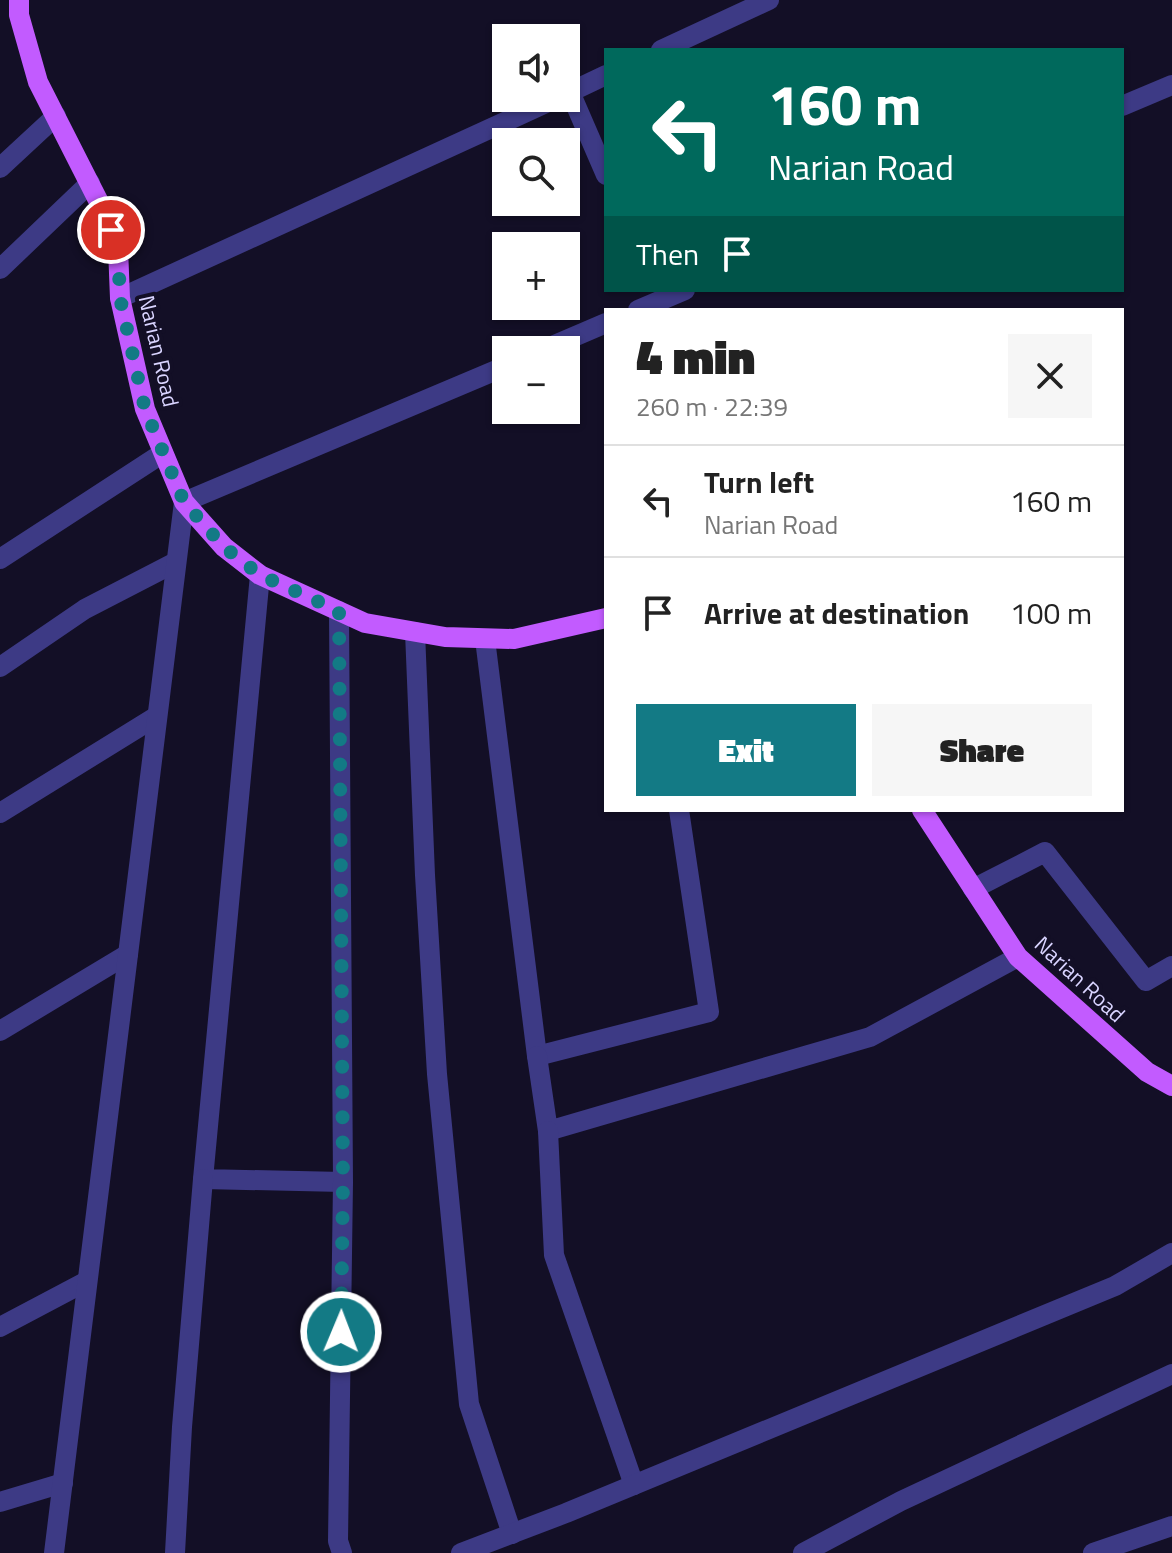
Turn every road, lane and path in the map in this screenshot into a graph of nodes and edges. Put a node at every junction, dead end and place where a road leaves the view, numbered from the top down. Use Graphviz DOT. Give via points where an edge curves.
graph roads {
  1 [pos="19,0"];
  2 [pos="769,0"];
  3 [pos="665,48"];
  4 [pos="604,76"];
  5 [pos="1172,85"];
  6 [pos="580,87"];
  7 [pos="1124,105"];
  8 [pos="525,112"];
  9 [pos="573,112"];
  10 [pos="56,116"];
  11 [pos="0,168"];
  12 [pos="604,171"];
  13 [pos="90,183"];
  14 [pos="0,269"];
  15 [pos="657,295"];
  16 [pos="120,298"];
  17 [pos="641,308"];
  18 [pos="604,324"];
  19 [pos="576,336"];
  20 [pos="492,372"];
  21 [pos="163,453"];
  22 [pos="184,502"];
  23 [pos="0,559"];
  24 [pos="176,562"];
  25 [pos="260,575"];
  26 [pos="339,611"];
  27 [pos="604,618"];
  28 [pos="415,632"];
  29 [pos="485,639"];
  30 [pos="0,667"];
  31 [pos="157,716"];
  32 [pos="679,812"];
  33 [pos="923,812"];
  34 [pos="0,813"];
  35 [pos="973,889"];
  36 [pos="128,954"];
  37 [pos="1018,957"];
  38 [pos="1172,966"];
  39 [pos="0,1031"];
  40 [pos="537,1056"];
  41 [pos="1172,1086"];
  42 [pos="548,1131"];
  43 [pos="203,1179"];
  44 [pos="343,1182"];
  45 [pos="1172,1253"];
  46 [pos="87,1281"];
  47 [pos="0,1327"];
  48 [pos="1172,1374"];
  49 [pos="63,1483"];
  50 [pos="634,1485"];
  51 [pos="0,1502"];
  52 [pos="1172,1526"];
  53 [pos="512,1534"];
  54 [pos="54,1553"];
  55 [pos="175,1553"];
  56 [pos="342,1553"];
  57 [pos="461,1553"];
  58 [pos="803,1553"];
  59 [pos="1093,1553"];
  1 -- 10 [label="main road, Narian Road" via="38,82"];
  2 -- 3 [label="street"];
  4 -- 6 [label="street"];
  5 -- 7 [label="street"];
  8 -- 16 [label="street"];
  9 -- 12 [label="street"];
  10 -- 11 [label="street"];
  10 -- 13 [label="main road, Narian Road"];
  13 -- 14 [label="street"];
  13 -- 16 [label="main road, Narian Road" via="118,248"];
  15 -- 17 [label="street"];
  16 -- 21 [label="main road, Narian Road" via="145,409"];
  18 -- 19 [label="street"];
  20 -- 22 [label="street"];
  21 -- 22 [label="main road, Narian Road"];
  21 -- 23 [label="street"];
  22 -- 24 [label="street"];
  22 -- 25 [label="main road, Narian Road" via="224,547"];
  24 -- 30 [label="street" via="85,609"];
  24 -- 31 [label="street"];
  25 -- 26 [label="main road, Narian Road"];
  25 -- 43 [label="street"];
  26 -- 28 [label="main road, Narian Road" via="365,623"];
  26 -- 44 [label="street"];
  27 -- 29 [label="main road, Narian Road" via="514,639"];
  28 -- 29 [label="main road, Narian Road"];
  28 -- 53 [label="street" via="437,1074 469,1404"];
  29 -- 40 [label="street"];
  31 -- 34 [label="street"];
  31 -- 36 [label="street"];
  32 -- 40 [label="street" via="709,1012"];
  33 -- 35 [label="main road, Narian Road"];
  35 -- 37 [label="main road, Narian Road"];
  35 -- 38 [label="street" via="1045,852 1146,981"];
  36 -- 39 [label="street"];
  36 -- 46 [label="street"];
  37 -- 41 [label="main road, Narian Road" via="1147,1072"];
  37 -- 42 [label="street" via="870,1037"];
  40 -- 42 [label="street"];
  42 -- 50 [label="street" via="554,1255"];
  43 -- 44 [label="street"];
  43 -- 55 [label="street"];
  44 -- 56 [label="street" via="338,1541"];
  45 -- 50 [label="street" via="1115,1286"];
  46 -- 47 [label="street"];
  46 -- 49 [label="street"];
  48 -- 58 [label="street" via="901,1501"];
  49 -- 51 [label="street"];
  49 -- 54 [label="street"];
  50 -- 53 [label="street"];
  52 -- 59 [label="street"];
  53 -- 57 [label="street"];
}
